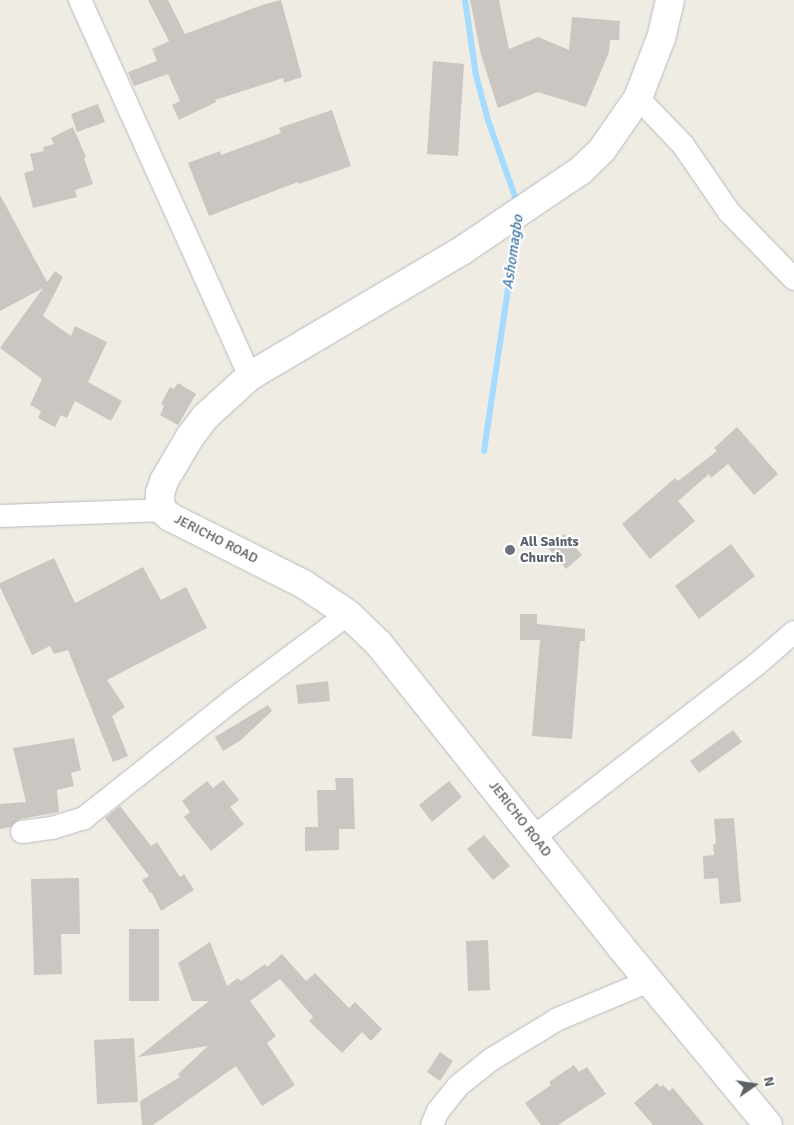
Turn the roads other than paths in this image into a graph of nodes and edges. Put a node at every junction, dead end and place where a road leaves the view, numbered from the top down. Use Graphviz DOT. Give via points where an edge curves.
graph roads {
  1 [pos="80,0"];
  2 [pos="670,0"];
  3 [pos="638,98"];
  4 [pos="794,280"];
  5 [pos="250,376"];
  6 [pos="162,510"];
  7 [pos="0,516"];
  8 [pos="348,614"];
  9 [pos="794,632"];
  10 [pos="22,832"];
  11 [pos="534,837"];
  12 [pos="649,981"];
  13 [pos="432,1125"];
  14 [pos="768,1125"];
  1 -- 5 [label="street"];
  2 -- 3 [label="street, JERICHO ROAD" via="661,38"];
  3 -- 4 [label="street" via="683,145 729,212"];
  3 -- 5 [label="street, JERICHO ROAD" via="613,136 580,171 463,250"];
  5 -- 6 [label="street, JERICHO ROAD" via="205,417 190,437 164,481 160,493"];
  6 -- 7 [label="street"];
  6 -- 8 [label="street, JERICHO ROAD" via="170,517 306,585"];
  8 -- 10 [label="street" via="84,818 52,828"];
  8 -- 11 [label="street, JERICHO ROAD" via="379,644"];
  9 -- 11 [label="street"];
  11 -- 12 [label="street, JERICHO ROAD"];
  12 -- 13 [label="street" via="558,1019 492,1059 458,1086 438,1111"];
  12 -- 14 [label="street, JERICHO ROAD"];
}
